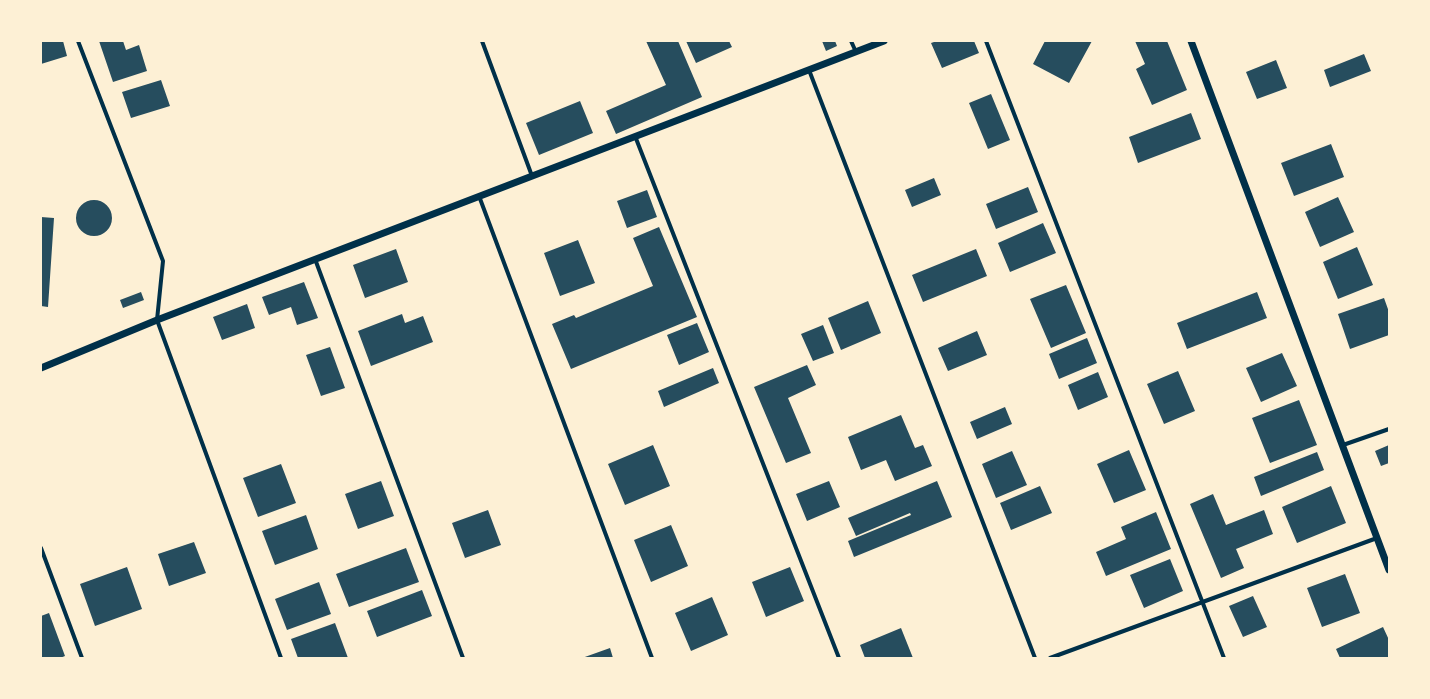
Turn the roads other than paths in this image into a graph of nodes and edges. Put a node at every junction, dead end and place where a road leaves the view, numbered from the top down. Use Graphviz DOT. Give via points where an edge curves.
graph roads {
  1 [pos="78,41"];
  2 [pos="482,41"];
  3 [pos="852,41"];
  4 [pos="884,41"];
  5 [pos="986,41"];
  6 [pos="1191,41"];
  7 [pos="856,52"];
  8 [pos="809,70"];
  9 [pos="636,136"];
  10 [pos="532,176"];
  11 [pos="479,196"];
  12 [pos="315,259"];
  13 [pos="157,320"];
  14 [pos="41,368"];
  15 [pos="1389,429"];
  16 [pos="1343,445"];
  17 [pos="1377,538"];
  18 [pos="41,548"];
  19 [pos="1389,570"];
  20 [pos="1203,602"];
  21 [pos="82,658"];
  22 [pos="281,658"];
  23 [pos="463,658"];
  24 [pos="652,658"];
  25 [pos="839,658"];
  26 [pos="1035,658"];
  27 [pos="1050,658"];
  28 [pos="1224,658"];
  1 -- 13 [label="street" via="163,261"];
  2 -- 10 [label="street"];
  3 -- 7 [label="street"];
  4 -- 7 [label="street"];
  5 -- 20 [label="street"];
  6 -- 16 [label="street"];
  7 -- 8 [label="street"];
  8 -- 9 [label="street"];
  8 -- 26 [label="street"];
  9 -- 10 [label="street"];
  9 -- 25 [label="street"];
  10 -- 11 [label="street"];
  11 -- 12 [label="street"];
  11 -- 24 [label="street"];
  12 -- 13 [label="street"];
  12 -- 23 [label="street"];
  13 -- 14 [label="street"];
  13 -- 22 [label="street"];
  15 -- 16 [label="street"];
  16 -- 17 [label="street"];
  17 -- 19 [label="street"];
  17 -- 20 [label="street"];
  18 -- 21 [label="street"];
  20 -- 27 [label="street"];
  20 -- 28 [label="street"];
}
